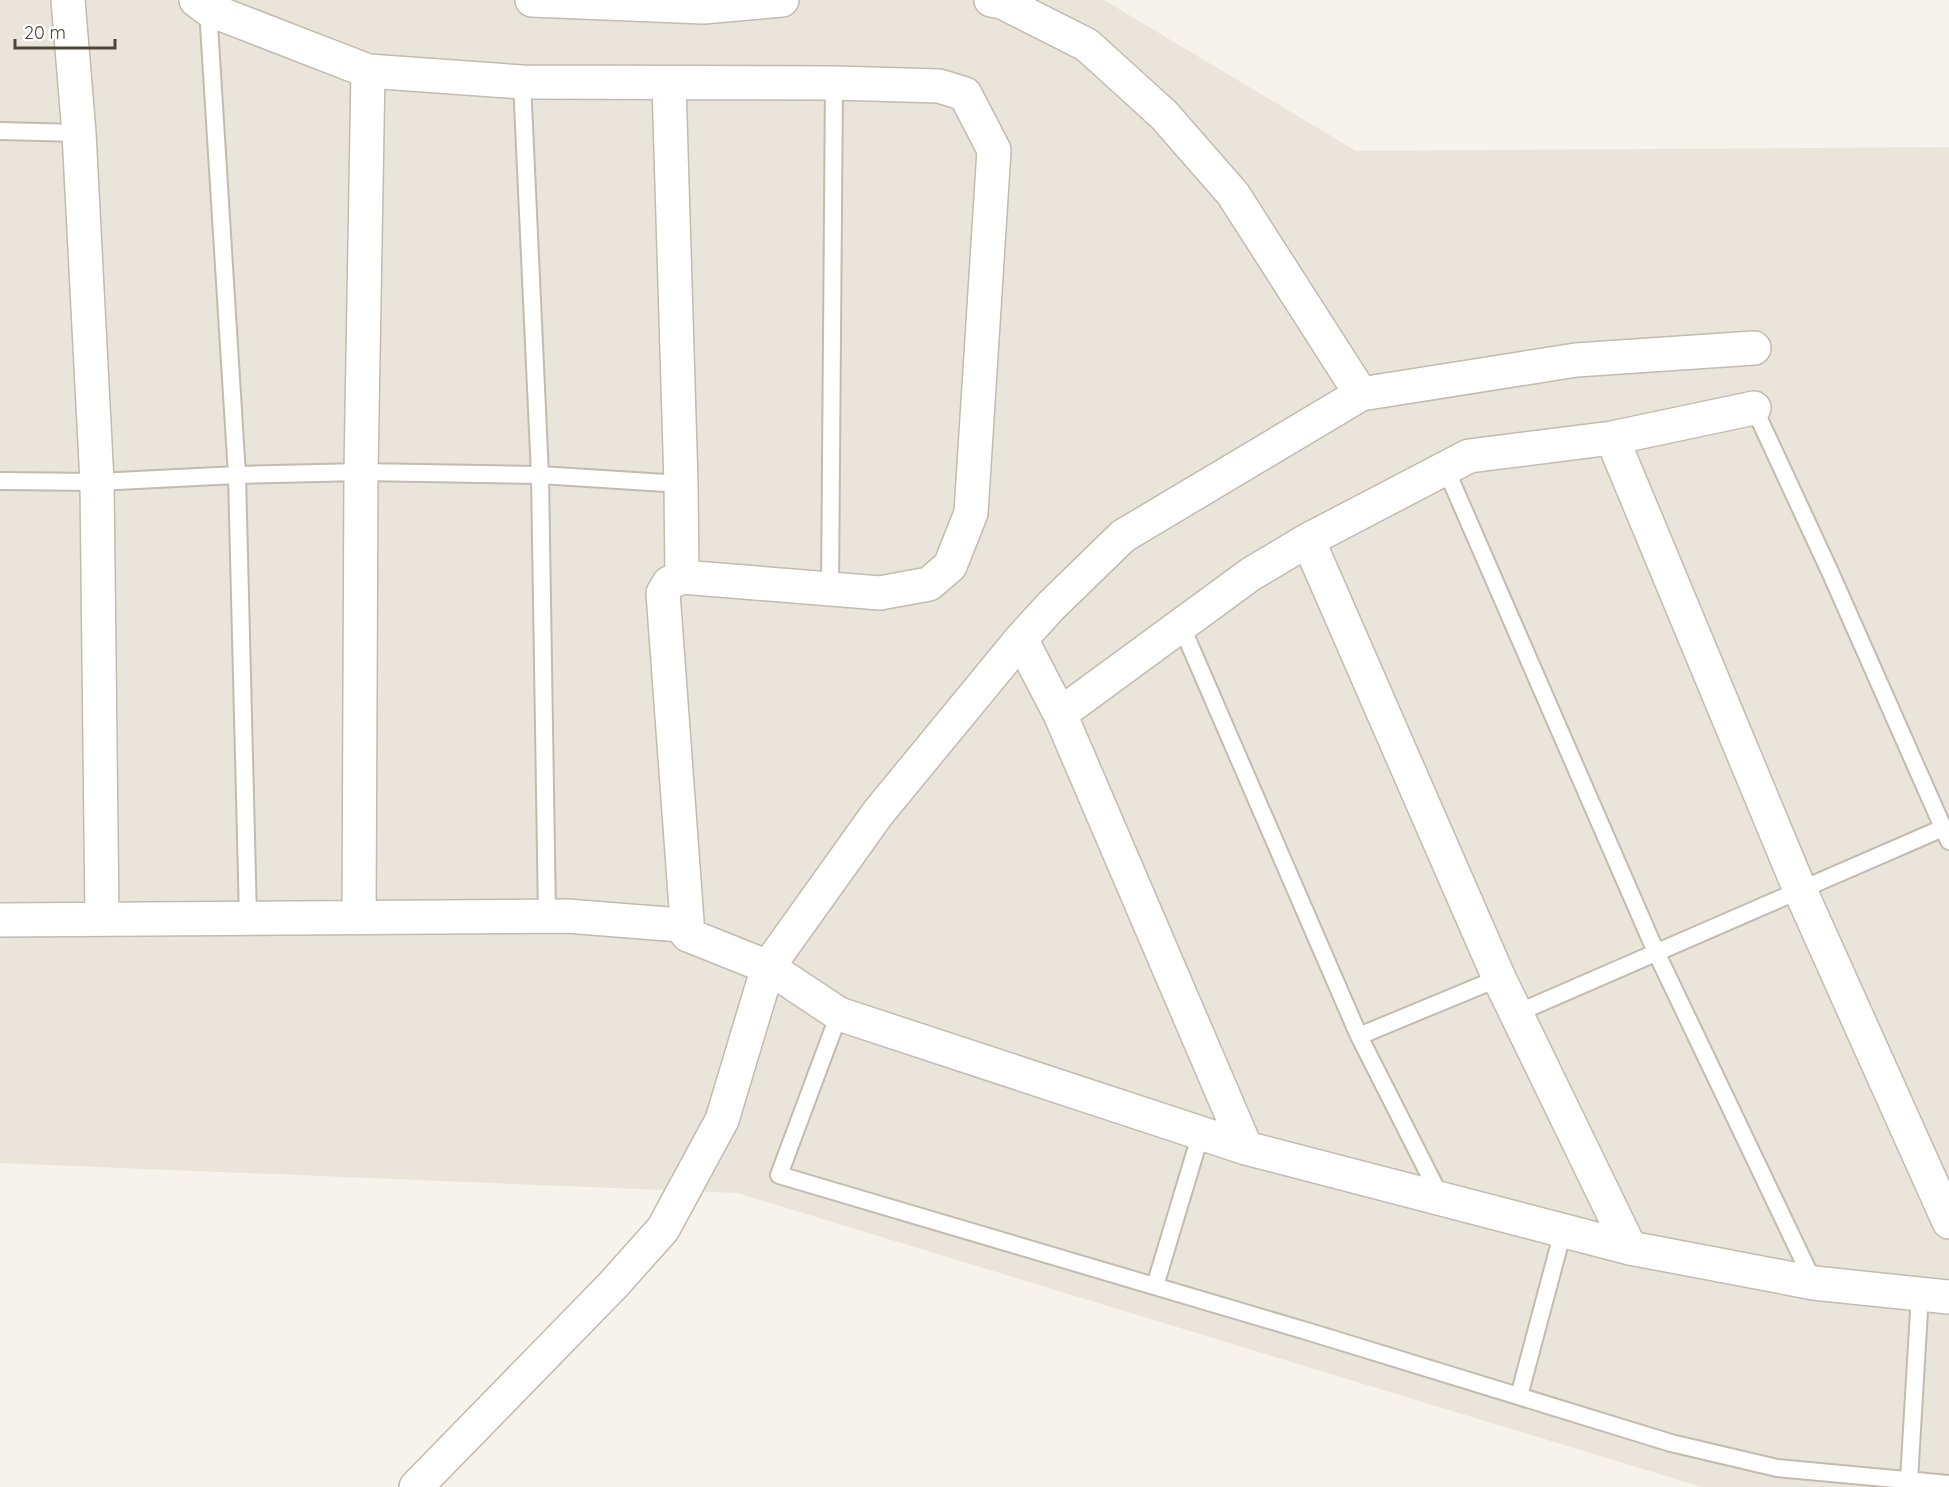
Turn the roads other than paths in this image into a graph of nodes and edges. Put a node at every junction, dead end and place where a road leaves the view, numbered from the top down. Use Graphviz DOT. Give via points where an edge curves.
graph roads {
  1 [pos="68,0"];
  2 [pos="532,0"];
  3 [pos="782,0"];
  4 [pos="991,0"];
  5 [pos="202,4"];
  6 [pos="368,71"];
  7 [pos="522,82"];
  8 [pos="834,83"];
  9 [pos="669,84"];
  10 [pos="0,131"];
  11 [pos="79,134"];
  12 [pos="1754,348"];
  13 [pos="1361,394"];
  14 [pos="1754,408"];
  15 [pos="1612,438"];
  16 [pos="1445,467"];
  17 [pos="361,472"];
  18 [pos="237,475"];
  19 [pos="540,475"];
  20 [pos="0,481"];
  21 [pos="97,482"];
  22 [pos="681,484"];
  23 [pos="1308,540"];
  24 [pos="682,577"];
  25 [pos="830,590"];
  26 [pos="1181,625"];
  27 [pos="1021,639"];
  28 [pos="1060,714"];
  29 [pos="1946,835"];
  30 [pos="1800,890"];
  31 [pos="547,916"];
  32 [pos="248,918"];
  33 [pos="359,918"];
  34 [pos="102,919"];
  35 [pos="0,920"];
  36 [pos="688,935"];
  37 [pos="1656,952"];
  38 [pos="768,967"];
  39 [pos="1498,978"];
  40 [pos="839,1014"];
  41 [pos="1515,1014"];
  42 [pos="1359,1036"];
  43 [pos="1201,1133"];
  44 [pos="1246,1148"];
  45 [pos="1442,1199"];
  46 [pos="1949,1222"];
  47 [pos="1563,1231"];
  48 [pos="1630,1248"];
  49 [pos="1814,1283"];
  50 [pos="1155,1286"];
  51 [pos="1934,1295"];
  52 [pos="1519,1396"];
  53 [pos="1909,1480"];
  54 [pos="1949,1484"];
  55 [pos="416,1487"];
  1 -- 11 [label="street"];
  2 -- 3 [label="street" via="703,7"];
  4 -- 13 [label="street" via="1087,45 1164,115 1233,194"];
  5 -- 6 [label="street"];
  5 -- 18 [label="lane"];
  6 -- 7 [label="street"];
  6 -- 17 [label="street"];
  7 -- 9 [label="street"];
  7 -- 19 [label="lane"];
  8 -- 9 [label="street"];
  8 -- 25 [label="lane"];
  8 -- 25 [label="street" via="939,86 965,94 994,150 971,513 950,566 929,584 880,593"];
  9 -- 22 [label="street"];
  10 -- 11 [label="lane"];
  11 -- 21 [label="street"];
  12 -- 13 [label="street" via="1576,360"];
  13 -- 27 [label="street" via="1123,537"];
  14 -- 15 [label="street"];
  14 -- 29 [label="lane"];
  15 -- 16 [label="street" via="1469,456"];
  15 -- 30 [label="street"];
  16 -- 23 [label="street"];
  16 -- 37 [label="lane"];
  17 -- 18 [label="lane"];
  17 -- 19 [label="lane"];
  17 -- 33 [label="street"];
  18 -- 21 [label="lane"];
  18 -- 32 [label="lane"];
  19 -- 22 [label="lane"];
  19 -- 31 [label="lane"];
  20 -- 21 [label="lane"];
  21 -- 34 [label="street"];
  22 -- 24 [label="street"];
  23 -- 26 [label="street" via="1251,574"];
  23 -- 39 [label="street"];
  24 -- 25 [label="street"];
  24 -- 36 [label="street" via="669,583 663,593"];
  26 -- 28 [label="street"];
  26 -- 42 [label="lane"];
  27 -- 28 [label="street"];
  27 -- 38 [label="street" via="878,813"];
  28 -- 44 [label="street"];
  29 -- 30 [label="lane"];
  30 -- 37 [label="lane"];
  30 -- 46 [label="street"];
  31 -- 33 [label="street"];
  31 -- 36 [label="street" via="680,925"];
  32 -- 33 [label="street"];
  32 -- 34 [label="street"];
  34 -- 35 [label="street"];
  36 -- 38 [label="street"];
  37 -- 41 [label="lane"];
  37 -- 49 [label="lane"];
  38 -- 40 [label="street"];
  38 -- 55 [label="street" via="722,1120 663,1229"];
  39 -- 41 [label="street"];
  39 -- 42 [label="lane"];
  40 -- 43 [label="street"];
  40 -- 50 [label="lane" via="779,1175"];
  41 -- 48 [label="street"];
  42 -- 45 [label="lane"];
  43 -- 44 [label="street"];
  43 -- 50 [label="lane"];
  44 -- 45 [label="street"];
  45 -- 47 [label="street"];
  47 -- 48 [label="street"];
  47 -- 52 [label="lane"];
  48 -- 49 [label="street"];
  49 -- 51 [label="street"];
  50 -- 52 [label="lane"];
  51 -- 53 [label="lane"];
  52 -- 53 [label="lane" via="1671,1443 1777,1468"];
  53 -- 54 [label="lane"];
}
